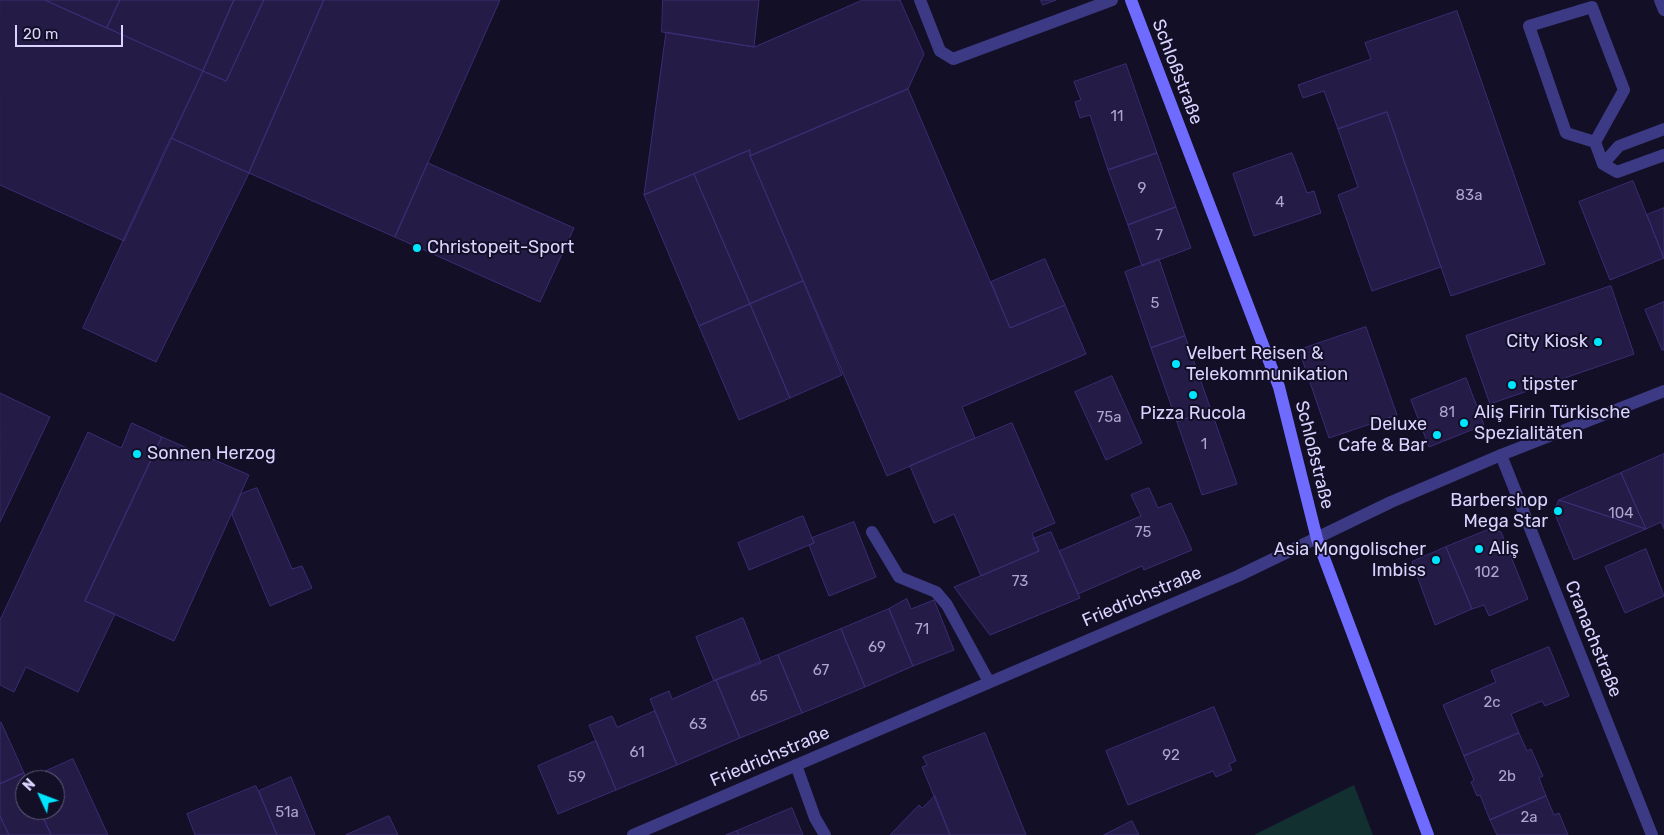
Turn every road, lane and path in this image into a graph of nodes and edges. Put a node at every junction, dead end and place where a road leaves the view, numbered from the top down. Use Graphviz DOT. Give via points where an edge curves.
graph roads {
  1 [pos="920,0"];
  2 [pos="1112,0"];
  3 [pos="1131,0"];
  4 [pos="1660,0"];
  5 [pos="1664,10"];
  6 [pos="1664,129"];
  7 [pos="1595,142"];
  8 [pos="1664,155"];
  9 [pos="1604,164"];
  10 [pos="1664,391"];
  11 [pos="1502,455"];
  12 [pos="872,532"];
  13 [pos="1318,539"];
  14 [pos="989,682"];
  15 [pos="796,764"];
  16 [pos="633,835"];
  17 [pos="825,835"];
  18 [pos="1428,835"];
  19 [pos="1652,835"];
  1 -- 2 [label="street" via="940,51 953,59"];
  3 -- 13 [label="main road, Schloßstraße" via="1279,387"];
  4 -- 5 [label="street"];
  6 -- 9 [label="street" via="1619,146"];
  7 -- 7 [label="street" via="1566,133 1529,26 1592,7 1624,90"];
  7 -- 9 [label="street"];
  8 -- 9 [label="street" via="1617,172"];
  10 -- 11 [label="street, Friedrichstraße"];
  11 -- 13 [label="street, Friedrichstraße" via="1379,507"];
  11 -- 19 [label="street, Cranachstraße"];
  12 -- 14 [label="street" via="899,577 936,592 947,604"];
  13 -- 14 [label="street, Friedrichstraße"];
  13 -- 18 [label="main road, Schloßstraße"];
  14 -- 15 [label="street, Friedrichstraße"];
  15 -- 16 [label="street, Friedrichstraße"];
  15 -- 17 [label="street"];
}
